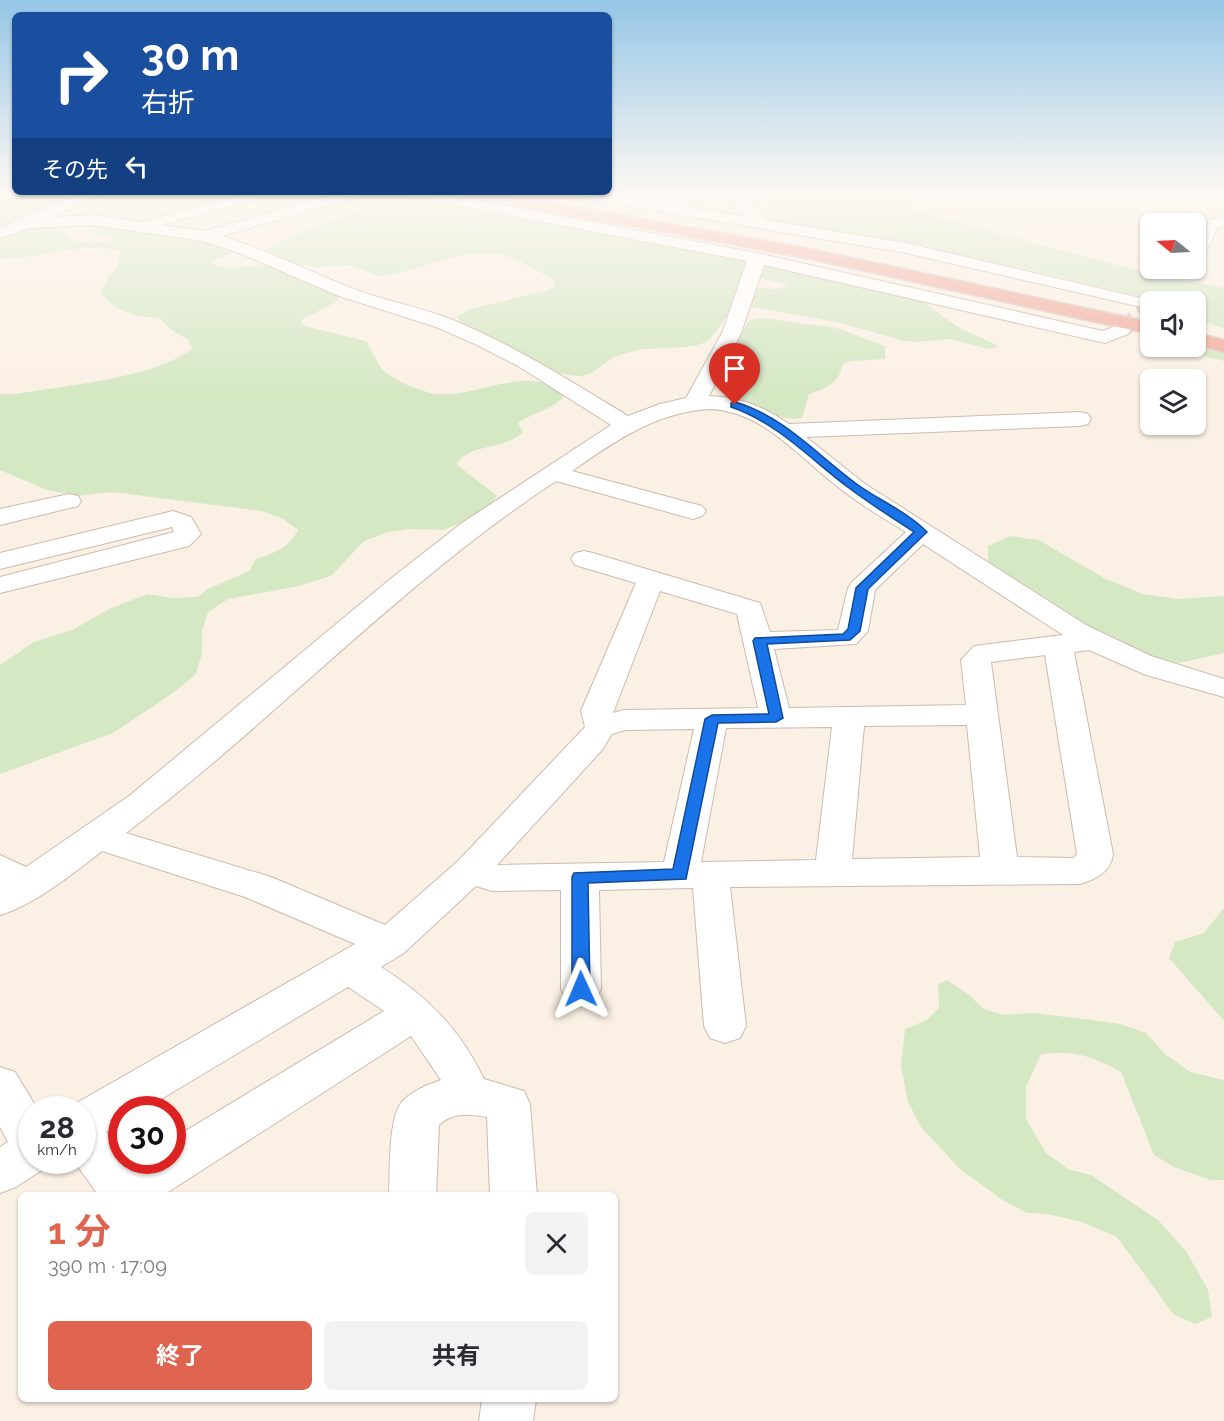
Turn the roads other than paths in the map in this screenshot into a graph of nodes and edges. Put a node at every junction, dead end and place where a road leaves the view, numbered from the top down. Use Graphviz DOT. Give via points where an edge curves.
graph roads {
  1 [pos="272,259"];
  2 [pos="758,259"];
  3 [pos="764,259"];
  4 [pos="829,259"];
  5 [pos="954,259"];
  6 [pos="1140,304"];
  7 [pos="1140,326"];
  8 [pos="1121,330"];
  9 [pos="1206,342"];
  10 [pos="1224,346"];
  11 [pos="694,404"];
  12 [pos="1080,419"];
  13 [pos="626,425"];
  14 [pos="784,430"];
  15 [pos="553,473"];
  16 [pos="69,501"];
  17 [pos="693,511"];
  18 [pos="0,517"];
  19 [pos="921,532"];
  20 [pos="115,533"];
  21 [pos="0,538"];
  22 [pos="584,560"];
  23 [pos="0,561"];
  24 [pos="651,580"];
  25 [pos="0,585"];
  26 [pos="759,641"];
  27 [pos="1094,641"];
  28 [pos="1058,645"];
  29 [pos="1224,688"];
  30 [pos="981,715"];
  31 [pos="849,717"];
  32 [pos="776,718"];
  33 [pos="712,719"];
  34 [pos="601,727"];
  35 [pos="99,837"];
  36 [pos="471,870"];
  37 [pos="1000,870"];
  38 [pos="834,871"];
  39 [pos="695,875"];
  40 [pos="580,877"];
  41 [pos="9,884"];
  42 [pos="390,943"];
  43 [pos="349,967"];
  44 [pos="581,989"];
  45 [pos="414,1013"];
  46 [pos="724,1026"];
  47 [pos="0,1085"];
  48 [pos="471,1097"];
  49 [pos="96,1115"];
  50 [pos="18,1117"];
  51 [pos="96,1154"];
  52 [pos="18,1161"];
  53 [pos="0,1172"];
  54 [pos="124,1192"];
  55 [pos="129,1192"];
  56 [pos="412,1192"];
  57 [pos="513,1192"];
  58 [pos="509,1402"];
  59 [pos="506,1421"];
  1 -- 13 [label="street" via="345,292 482,340"];
  2 -- 11 [label="street" via="744,307"];
  3 -- 8 [label="street" via="1105,337"];
  4 -- 7 [label="highway"];
  5 -- 6 [label="street"];
  9 -- 10 [label="highway"];
  11 -- 13 [label="street"];
  11 -- 14 [label="street" via="735,405"];
  12 -- 14 [label="street"];
  13 -- 15 [label="street"];
  14 -- 19 [label="street" via="853,487"];
  15 -- 17 [label="street"];
  15 -- 35 [label="street" via="462,534"];
  16 -- 18 [label="street"];
  19 -- 26 [label="street" via="862,588 854,631 846,638"];
  19 -- 27 [label="street"];
  20 -- 21 [label="street" via="106,514"];
  20 -- 23 [label="street"];
  20 -- 25 [label="street" via="173,519 182,522 188,534 180,540"];
  22 -- 24 [label="street"];
  24 -- 26 [label="street" via="750,609"];
  24 -- 34 [label="street" via="597,711"];
  26 -- 32 [label="street"];
  27 -- 28 [label="street"];
  27 -- 29 [label="street" via="1159,668"];
  28 -- 30 [label="street" via="984,652 976,660"];
  28 -- 37 [label="street" via="1094,861 1080,871"];
  30 -- 31 [label="street"];
  30 -- 37 [label="street"];
  31 -- 32 [label="street"];
  31 -- 38 [label="street"];
  32 -- 33 [label="street"];
  33 -- 34 [label="street" via="624,720"];
  33 -- 39 [label="street"];
  34 -- 36 [label="street"];
  35 -- 41 [label="street"];
  35 -- 42 [label="street" via="258,887"];
  36 -- 40 [label="street" via="492,878"];
  36 -- 42 [label="street"];
  37 -- 38 [label="street"];
  38 -- 39 [label="street"];
  39 -- 40 [label="street"];
  39 -- 46 [label="street"];
  40 -- 44 [label="street"];
  42 -- 43 [label="street"];
  43 -- 45 [label="street"];
  43 -- 49 [label="street"];
  45 -- 48 [label="street" via="430,1027 457,1065"];
  45 -- 55 [label="street"];
  47 -- 50 [label="street"];
  48 -- 56 [label="street" via="440,1099 417,1117"];
  48 -- 57 [label="street" via="495,1097 508,1104"];
  51 -- 54 [label="street"];
  52 -- 53 [label="street"];
  58 -- 59 [label="street"];
}
